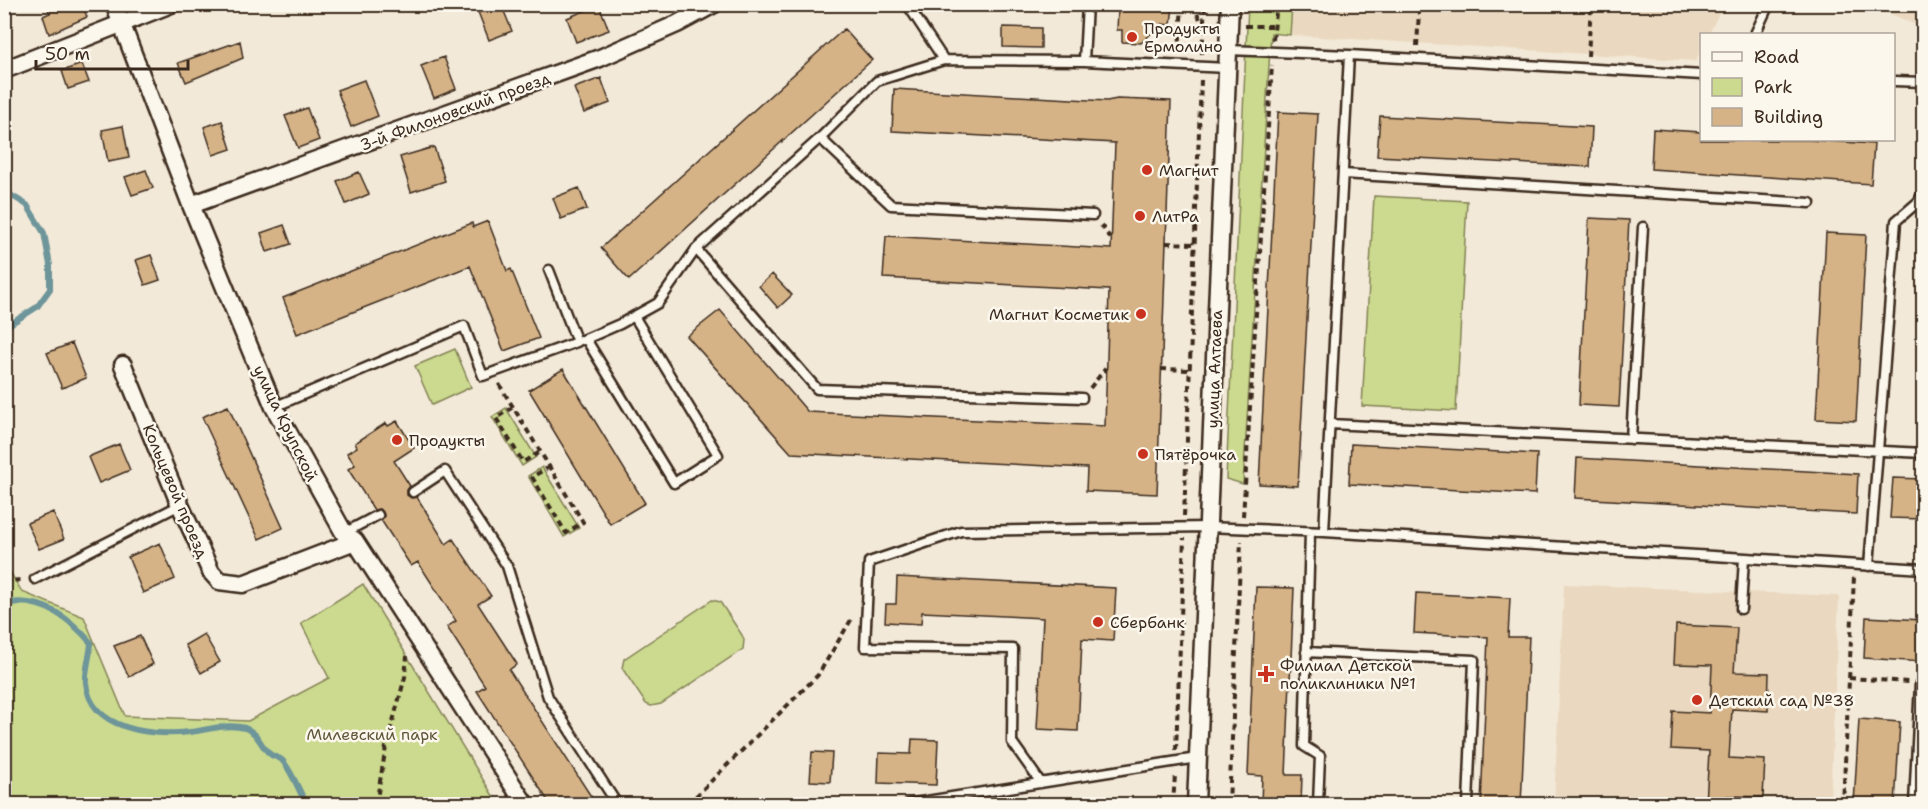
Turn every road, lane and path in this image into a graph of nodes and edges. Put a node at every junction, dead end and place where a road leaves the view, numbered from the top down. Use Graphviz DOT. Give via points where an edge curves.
graph roads {
  1 [pos="114,4"];
  2 [pos="171,4"];
  3 [pos="714,4"];
  4 [pos="907,4"];
  5 [pos="1087,4"];
  6 [pos="1182,4"];
  7 [pos="1192,4"];
  8 [pos="1205,4"];
  9 [pos="1230,4"];
  10 [pos="1276,4"];
  11 [pos="1592,4"];
  12 [pos="1769,4"];
  13 [pos="1419,11"];
  14 [pos="123,25"];
  15 [pos="1203,26"];
  16 [pos="1755,33"];
  17 [pos="1228,50"];
  18 [pos="1272,52"];
  19 [pos="1349,55"];
  20 [pos="1417,59"];
  21 [pos="944,60"];
  22 [pos="1084,62"];
  23 [pos="1178,66"];
  24 [pos="1202,66"];
  25 [pos="1227,68"];
  26 [pos="1588,69"];
  27 [pos="4,70"];
  28 [pos="1700,75"];
  29 [pos="1895,81"];
  30 [pos="1923,82"];
  31 [pos="820,138"];
  32 [pos="1343,174"];
  33 [pos="1923,191"];
  34 [pos="1810,203"];
  35 [pos="191,205"];
  36 [pos="1093,215"];
  37 [pos="1643,227"];
  38 [pos="1166,243"];
  39 [pos="1194,244"];
  40 [pos="696,249"];
  41 [pos="549,270"];
  42 [pos="634,316"];
  43 [pos="582,340"];
  44 [pos="123,365"];
  45 [pos="1107,368"];
  46 [pos="1161,369"];
  47 [pos="1190,370"];
  48 [pos="509,379"];
  49 [pos="1082,398"];
  50 [pos="274,407"];
  51 [pos="513,407"];
  52 [pos="1330,424"];
  53 [pos="1631,438"];
  54 [pos="1877,451"];
  55 [pos="540,452"];
  56 [pos="1923,453"];
  57 [pos="549,467"];
  58 [pos="413,492"];
  59 [pos="180,505"];
  60 [pos="378,515"];
  61 [pos="1208,527"];
  62 [pos="1184,528"];
  63 [pos="1242,529"];
  64 [pos="1310,532"];
  65 [pos="1324,532"];
  66 [pos="349,537"];
  67 [pos="1744,558"];
  68 [pos="1854,565"];
  69 [pos="1869,566"];
  70 [pos="1923,569"];
  71 [pos="35,579"];
  72 [pos="868,593"];
  73 [pos="1741,609"];
  74 [pos="407,622"];
  75 [pos="1306,652"];
  76 [pos="1849,678"];
  77 [pos="1922,683"];
  78 [pos="1197,758"];
  79 [pos="1176,761"];
  80 [pos="1041,783"];
  81 [pos="376,804"];
  82 [pos="525,804"];
  83 [pos="617,804"];
  84 [pos="688,804"];
  85 [pos="908,804"];
  86 [pos="1173,804"];
  87 [pos="1196,804"];
  88 [pos="1230,804"];
  89 [pos="1318,804"];
  90 [pos="1468,804"];
  91 [pos="1842,804"];
  92 [pos="1914,804"];
  1 -- 14 [label="street, улица Крупской"];
  2 -- 14 [label="street"];
  3 -- 35 [label="street, 3-й Филоновский проезд" via="600,58"];
  4 -- 21 [label="lane"];
  5 -- 22 [label="lane"];
  6 -- 23 [label="path"];
  7 -- 15 [label="path"];
  8 -- 15 [label="path"];
  9 -- 17 [label="street, улица Алтаева"];
  10 -- 18 [label="path"];
  11 -- 26 [label="path"];
  12 -- 16 [label="lane"];
  13 -- 20 [label="path"];
  14 -- 27 [label="street"];
  14 -- 35 [label="street, улица Крупской"];
  15 -- 24 [label="path"];
  17 -- 18 [label="lane"];
  17 -- 25 [label="street, улица Алтаева"];
  18 -- 19 [label="lane"];
  18 -- 63 [label="path"];
  19 -- 20 [label="lane"];
  19 -- 32 [label="lane"];
  20 -- 26 [label="lane"];
  21 -- 22 [label="lane"];
  21 -- 31 [label="lane" via="877,81"];
  22 -- 23 [label="lane"];
  23 -- 24 [label="lane"];
  24 -- 25 [label="lane"];
  24 -- 39 [label="path"];
  25 -- 61 [label="street, улица Алтаева"];
  26 -- 28 [label="lane"];
  29 -- 30 [label="lane"];
  31 -- 36 [label="lane" via="891,205"];
  31 -- 40 [label="lane"];
  32 -- 34 [label="lane"];
  32 -- 52 [label="lane"];
  33 -- 54 [label="lane" via="1918,202 1896,220"];
  35 -- 50 [label="street, улица Крупской"];
  37 -- 53 [label="lane"];
  38 -- 39 [label="path"];
  39 -- 47 [label="path"];
  40 -- 42 [label="lane" via="658,303"];
  40 -- 49 [label="lane" via="817,389"];
  41 -- 43 [label="lane"];
  42 -- 43 [label="lane"];
  42 -- 43 [label="lane" via="718,455 674,483"];
  43 -- 50 [label="lane" via="483,376 464,326"];
  44 -- 59 [label="street, Кольцевой проезд"];
  45 -- 49 [label="path"];
  46 -- 47 [label="path"];
  47 -- 62 [label="path"];
  48 -- 51 [label="path" via="499,383"];
  50 -- 66 [label="street, улица Крупской"];
  51 -- 55 [label="path"];
  51 -- 55 [label="path" via="496,418 523,462"];
  52 -- 53 [label="lane"];
  52 -- 65 [label="lane"];
  53 -- 54 [label="lane"];
  54 -- 56 [label="lane"];
  54 -- 69 [label="lane"];
  55 -- 57 [label="path"];
  57 -- 57 [label="path" via="532,477 566,533 583,522"];
  58 -- 83 [label="lane" via="445,471 458,490 507,566 549,697"];
  59 -- 66 [label="street, Кольцевой проезд" via="211,572 219,581 230,584 243,584"];
  59 -- 71 [label="lane"];
  60 -- 66 [label="lane"];
  61 -- 62 [label="lane"];
  61 -- 63 [label="lane"];
  61 -- 78 [label="street, улица Алтаева"];
  62 -- 72 [label="lane" via="961,531 869,562"];
  62 -- 79 [label="path"];
  63 -- 64 [label="lane"];
  63 -- 88 [label="path"];
  64 -- 65 [label="lane"];
  64 -- 75 [label="lane"];
  65 -- 67 [label="lane"];
  66 -- 74 [label="street, улица Крупской"];
  67 -- 68 [label="lane"];
  67 -- 73 [label="lane"];
  68 -- 69 [label="lane"];
  68 -- 76 [label="path"];
  69 -- 70 [label="lane"];
  72 -- 80 [label="lane" via="865,647 1013,649 1012,742"];
  72 -- 84 [label="path" via="818,675"];
  74 -- 81 [label="path" via="405,677"];
  74 -- 82 [label="street, улица Крупской"];
  75 -- 89 [label="lane" via="1304,746 1320,756"];
  75 -- 90 [label="lane" via="1474,660"];
  76 -- 77 [label="path"];
  76 -- 91 [label="path"];
  77 -- 92 [label="lane"];
  78 -- 79 [label="lane"];
  78 -- 87 [label="street, улица Алтаева"];
  79 -- 80 [label="lane"];
  79 -- 86 [label="path"];
  80 -- 85 [label="lane"];
}
